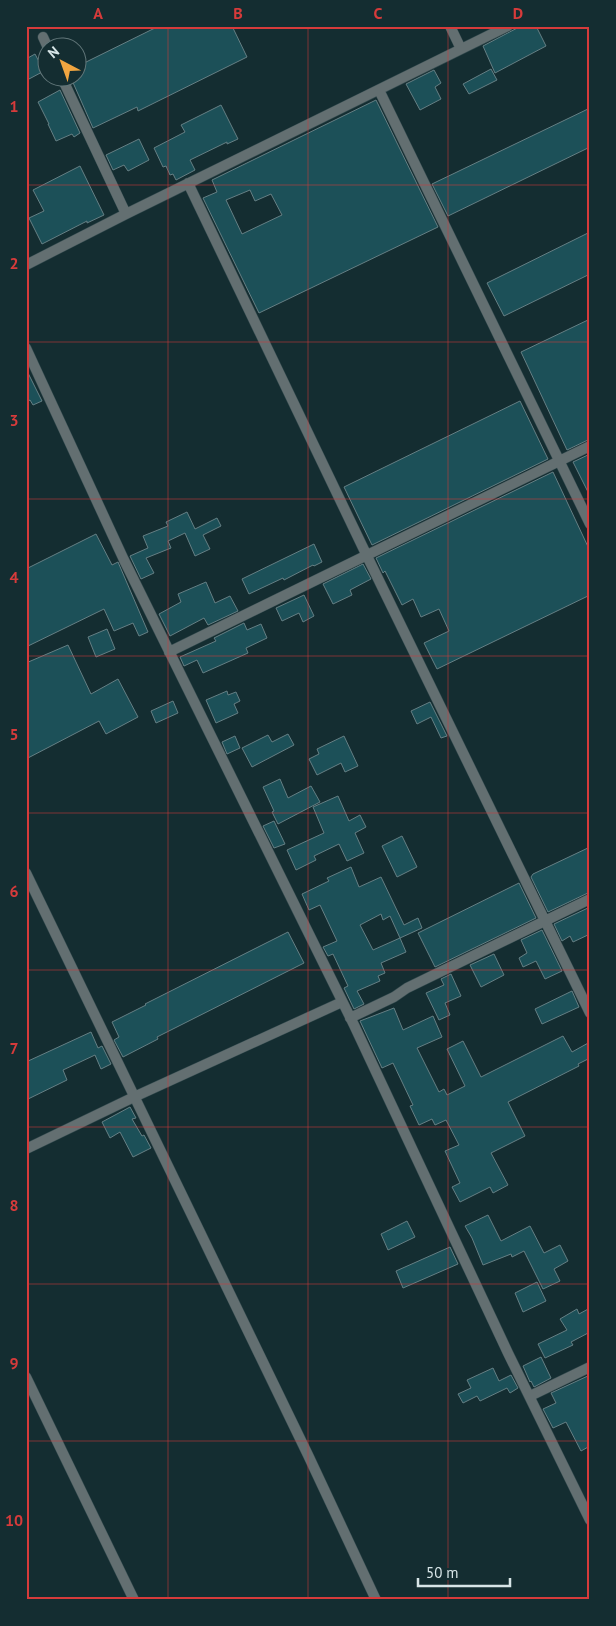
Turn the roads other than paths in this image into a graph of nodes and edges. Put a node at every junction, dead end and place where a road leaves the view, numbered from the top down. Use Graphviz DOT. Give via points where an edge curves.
graph roads {
  1 [pos="450,26"];
  2 [pos="508,26"];
  3 [pos="461,49"];
  4 [pos="67,88"];
  5 [pos="379,90"];
  6 [pos="188,183"];
  7 [pos="126,214"];
  8 [pos="26,265"];
  9 [pos="26,348"];
  10 [pos="590,446"];
  11 [pos="560,461"];
  12 [pos="590,524"];
  13 [pos="367,556"];
  14 [pos="169,652"];
  15 [pos="26,873"];
  16 [pos="590,899"];
  17 [pos="544,921"];
  18 [pos="342,1002"];
  19 [pos="590,1014"];
  20 [pos="350,1018"];
  21 [pos="134,1097"];
  22 [pos="26,1149"];
  23 [pos="590,1367"];
  24 [pos="26,1377"];
  25 [pos="530,1396"];
  26 [pos="590,1520"];
  27 [pos="134,1600"];
  28 [pos="376,1600"];
  1 -- 3 [label="street"];
  2 -- 3 [label="street"];
  3 -- 5 [label="street"];
  4 -- 7 [label="street"];
  5 -- 6 [label="street"];
  5 -- 11 [label="street"];
  6 -- 7 [label="street"];
  6 -- 13 [label="street"];
  7 -- 8 [label="street"];
  9 -- 14 [label="street"];
  10 -- 11 [label="street"];
  11 -- 12 [label="street"];
  11 -- 13 [label="street"];
  13 -- 14 [label="street"];
  13 -- 17 [label="street"];
  14 -- 18 [label="street"];
  15 -- 21 [label="street"];
  16 -- 17 [label="street"];
  17 -- 19 [label="street"];
  17 -- 20 [label="street"];
  18 -- 20 [label="street"];
  18 -- 21 [label="street"];
  20 -- 25 [label="street"];
  21 -- 22 [label="street"];
  21 -- 28 [label="street"];
  23 -- 25 [label="street"];
  24 -- 27 [label="street"];
  25 -- 26 [label="street"];
}
